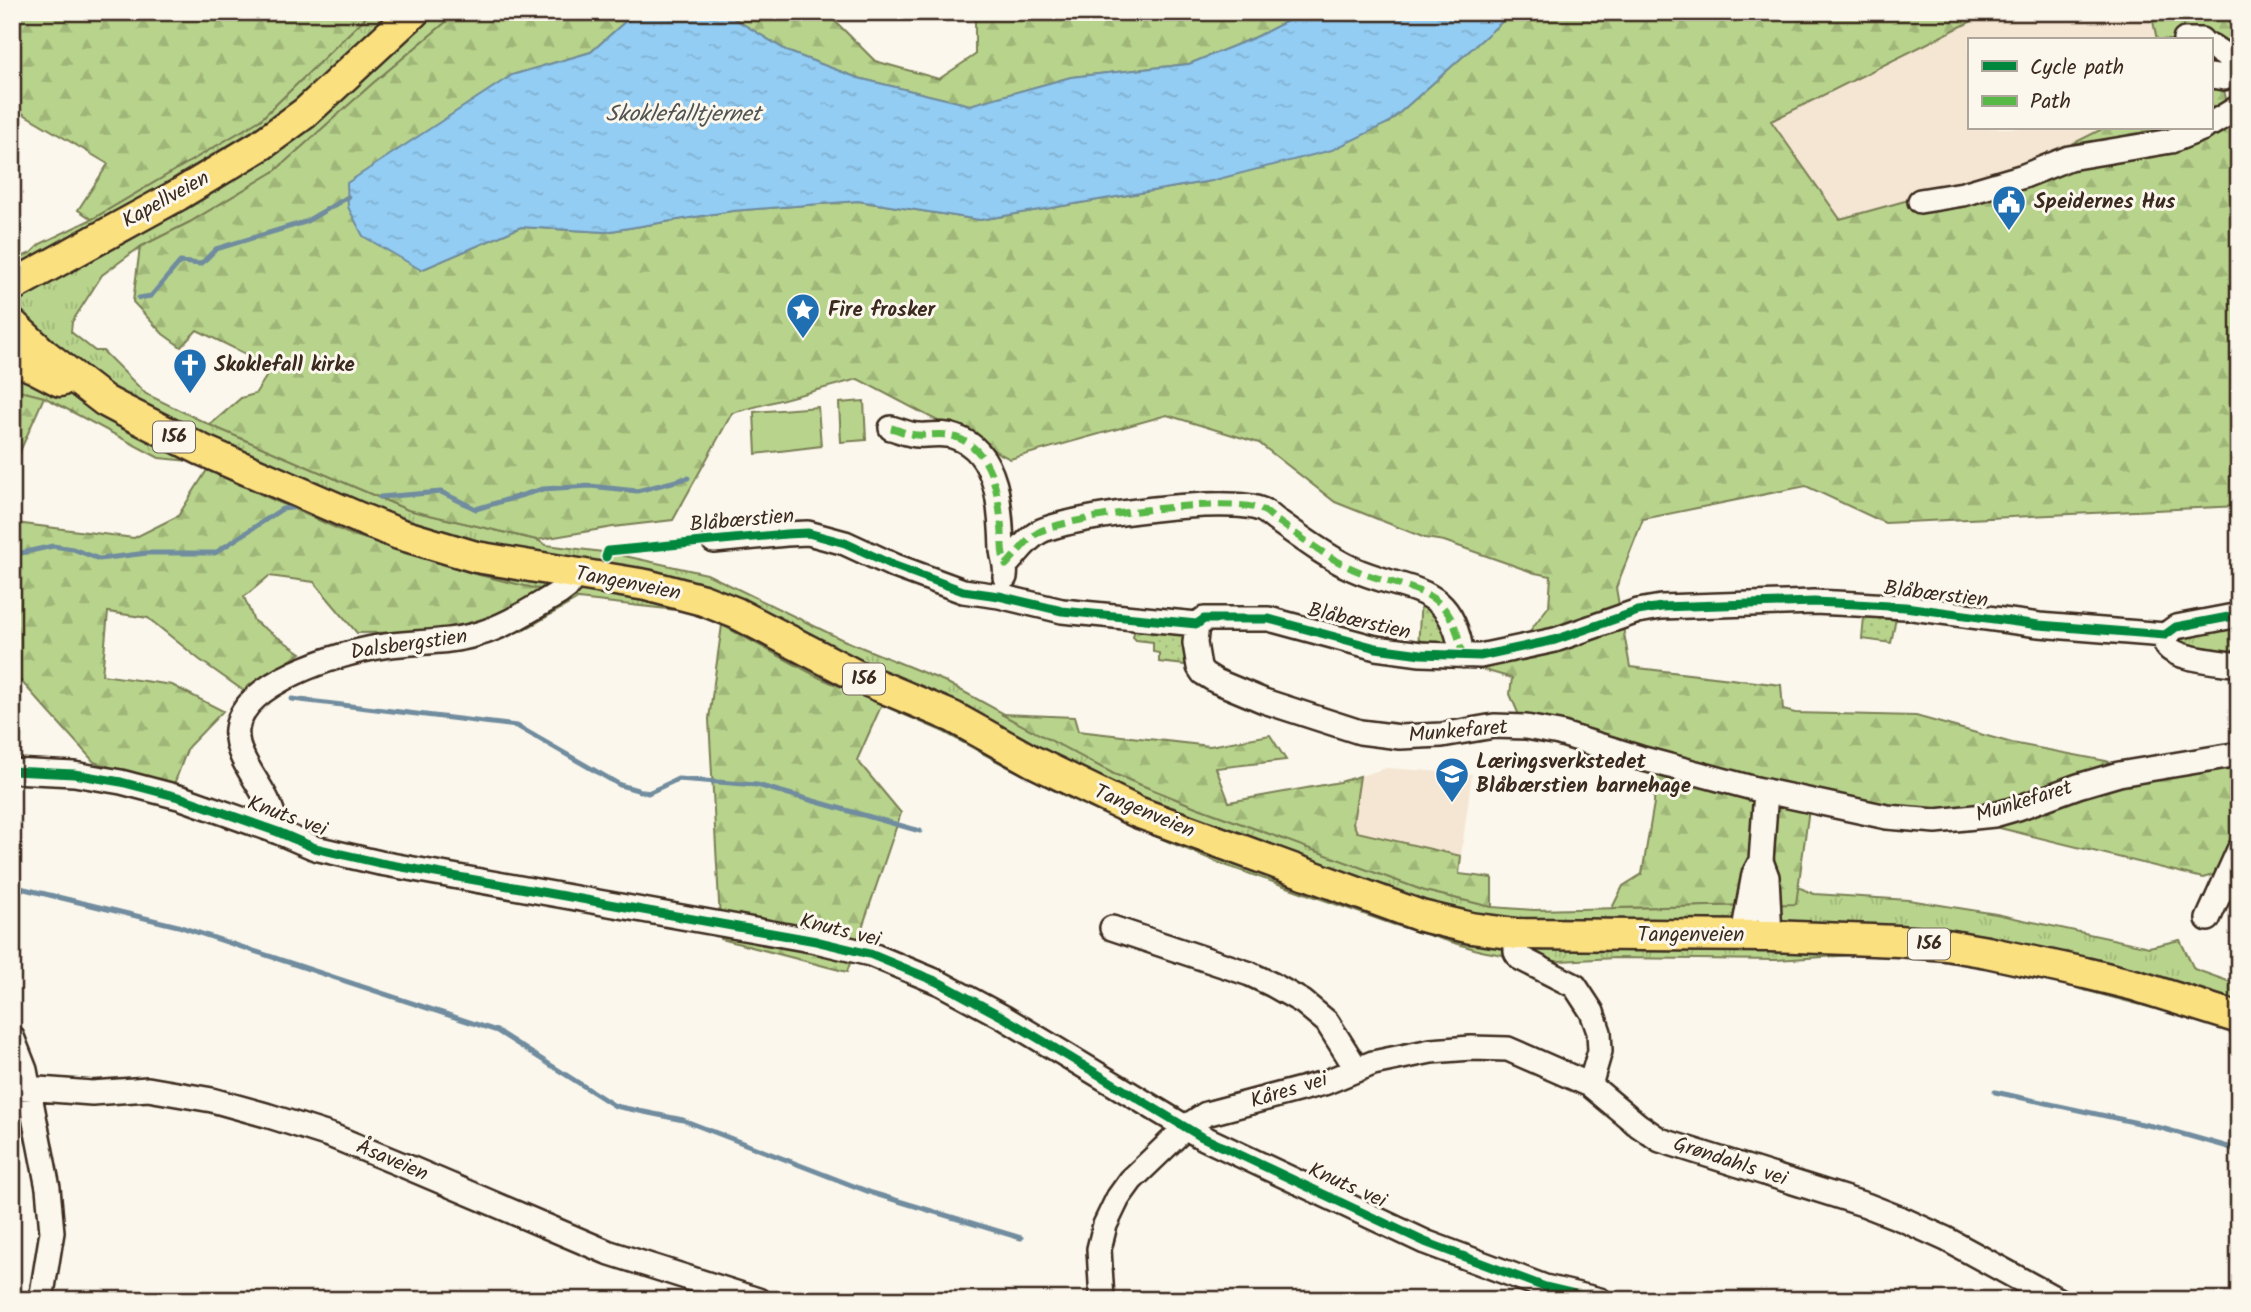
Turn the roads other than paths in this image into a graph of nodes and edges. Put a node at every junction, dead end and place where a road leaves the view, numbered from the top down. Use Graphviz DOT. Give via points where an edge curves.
graph roads {
  1 [pos="384,12"];
  2 [pos="414,12"];
  3 [pos="2212,47"];
  4 [pos="2238,72"];
  5 [pos="2212,76"];
  6 [pos="2239,107"];
  7 [pos="2212,123"];
  8 [pos="2199,130"];
  9 [pos="261,145"];
  10 [pos="1920,201"];
  11 [pos="71,256"];
  12 [pos="12,286"];
  13 [pos="13,323"];
  14 [pos="12,358"];
  15 [pos="105,401"];
  16 [pos="891,428"];
  17 [pos="714,541"];
  18 [pos="1006,565"];
  19 [pos="576,574"];
  20 [pos="999,596"];
  21 [pos="2239,615"];
  22 [pos="1198,624"];
  23 [pos="2165,635"];
  24 [pos="1462,656"];
  25 [pos="2239,666"];
  26 [pos="2239,754"];
  27 [pos="12,771"];
  28 [pos="1766,791"];
  29 [pos="278,832"];
  30 [pos="2239,850"];
  31 [pos="2208,919"];
  32 [pos="1112,928"];
  33 [pos="1516,934"];
  34 [pos="1757,935"];
  35 [pos="2239,1018"];
  36 [pos="12,1037"];
  37 [pos="1356,1068"];
  38 [pos="1590,1085"];
  39 [pos="21,1088"];
  40 [pos="1187,1126"];
  41 [pos="41,1300"];
  42 [pos="758,1300"];
  43 [pos="1102,1300"];
  44 [pos="1600,1300"];
  45 [pos="2058,1300"];
  1 -- 9 [label="main road, Kapellveien"];
  2 -- 9 [label="main road, Kapellveien" via="305,114"];
  3 -- 4 [label="street" via="2229,58"];
  4 -- 5 [label="street"];
  6 -- 7 [label="street"];
  8 -- 10 [label="street" via="2171,141 2069,158 2024,176"];
  9 -- 11 [label="main road, Kapellveien"];
  11 -- 12 [label="main road, Kapellveien"];
  11 -- 13 [label="main road, Kapellveien"];
  13 -- 15 [label="main road, Tangenveien / 156" via="44,354"];
  14 -- 15 [label="main road, Tangenveien / 156"];
  15 -- 19 [label="main road, Tangenveien / 156" via="202,450 399,534 475,557"];
  16 -- 18 [label="street, Blåbærstien" via="917,435 955,436 982,454 995,489"];
  17 -- 20 [label="street, Blåbærstien" via="808,533 845,543 945,586"];
  18 -- 20 [label="street, Blåbærstien"];
  18 -- 24 [label="street, Blåbærstien" via="1040,532 1079,520 1147,509 1237,504 1262,509 1347,566 1434,598 1452,618"];
  19 -- 29 [label="street, Dalsbergstien" via="559,593 481,634 341,654 258,694 242,714 237,734"];
  19 -- 33 [label="main road, Tangenveien / 156" via="677,592 736,613 1138,812 1422,916"];
  20 -- 22 [label="street, Blåbærstien" via="1062,611"];
  21 -- 23 [label="street, Blåbærstien" via="2176,627"];
  22 -- 24 [label="street, Blåbærstien" via="1204,619 1269,619 1376,648"];
  22 -- 28 [label="street, Munkefaret" via="1195,643 1203,673 1264,701 1360,732 1400,737 1525,727"];
  23 -- 24 [label="street, Blåbærstien" via="1983,619 1905,607 1768,602 1638,611 1555,640"];
  23 -- 25 [label="street" via="2174,652"];
  26 -- 28 [label="street, Munkefaret" via="2119,774 2018,808 1967,819 1887,817"];
  27 -- 29 [label="street, Knuts vei" via="121,782"];
  28 -- 34 [label="street" via="1762,861 1754,874"];
  29 -- 40 [label="street, Knuts vei" via="315,848 380,863 870,954 1003,1017"];
  30 -- 31 [label="street"];
  32 -- 37 [label="street" via="1250,974 1303,1002 1334,1031"];
  33 -- 34 [label="main road, Tangenveien / 156"];
  33 -- 38 [label="street" via="1520,957 1575,986 1592,1012 1600,1051"];
  34 -- 35 [label="main road, Tangenveien / 156" via="1898,941 1987,952 2134,985"];
  36 -- 39 [label="street" via="25,1070"];
  37 -- 38 [label="street, Kåres vei" via="1431,1051 1497,1048"];
  37 -- 40 [label="street, Kåres vei" via="1324,1083 1206,1114"];
  38 -- 45 [label="street, Grøndahls vei" via="1660,1140 1904,1220"];
  39 -- 41 [label="street" via="48,1188 52,1232"];
  39 -- 42 [label="street, Åsaveien" via="92,1093 148,1089 266,1115 332,1136 607,1252"];
  40 -- 43 [label="street, Kåres vei" via="1131,1180 1110,1216 1099,1249"];
  40 -- 44 [label="street, Knuts vei" via="1425,1242 1545,1287"];
}
